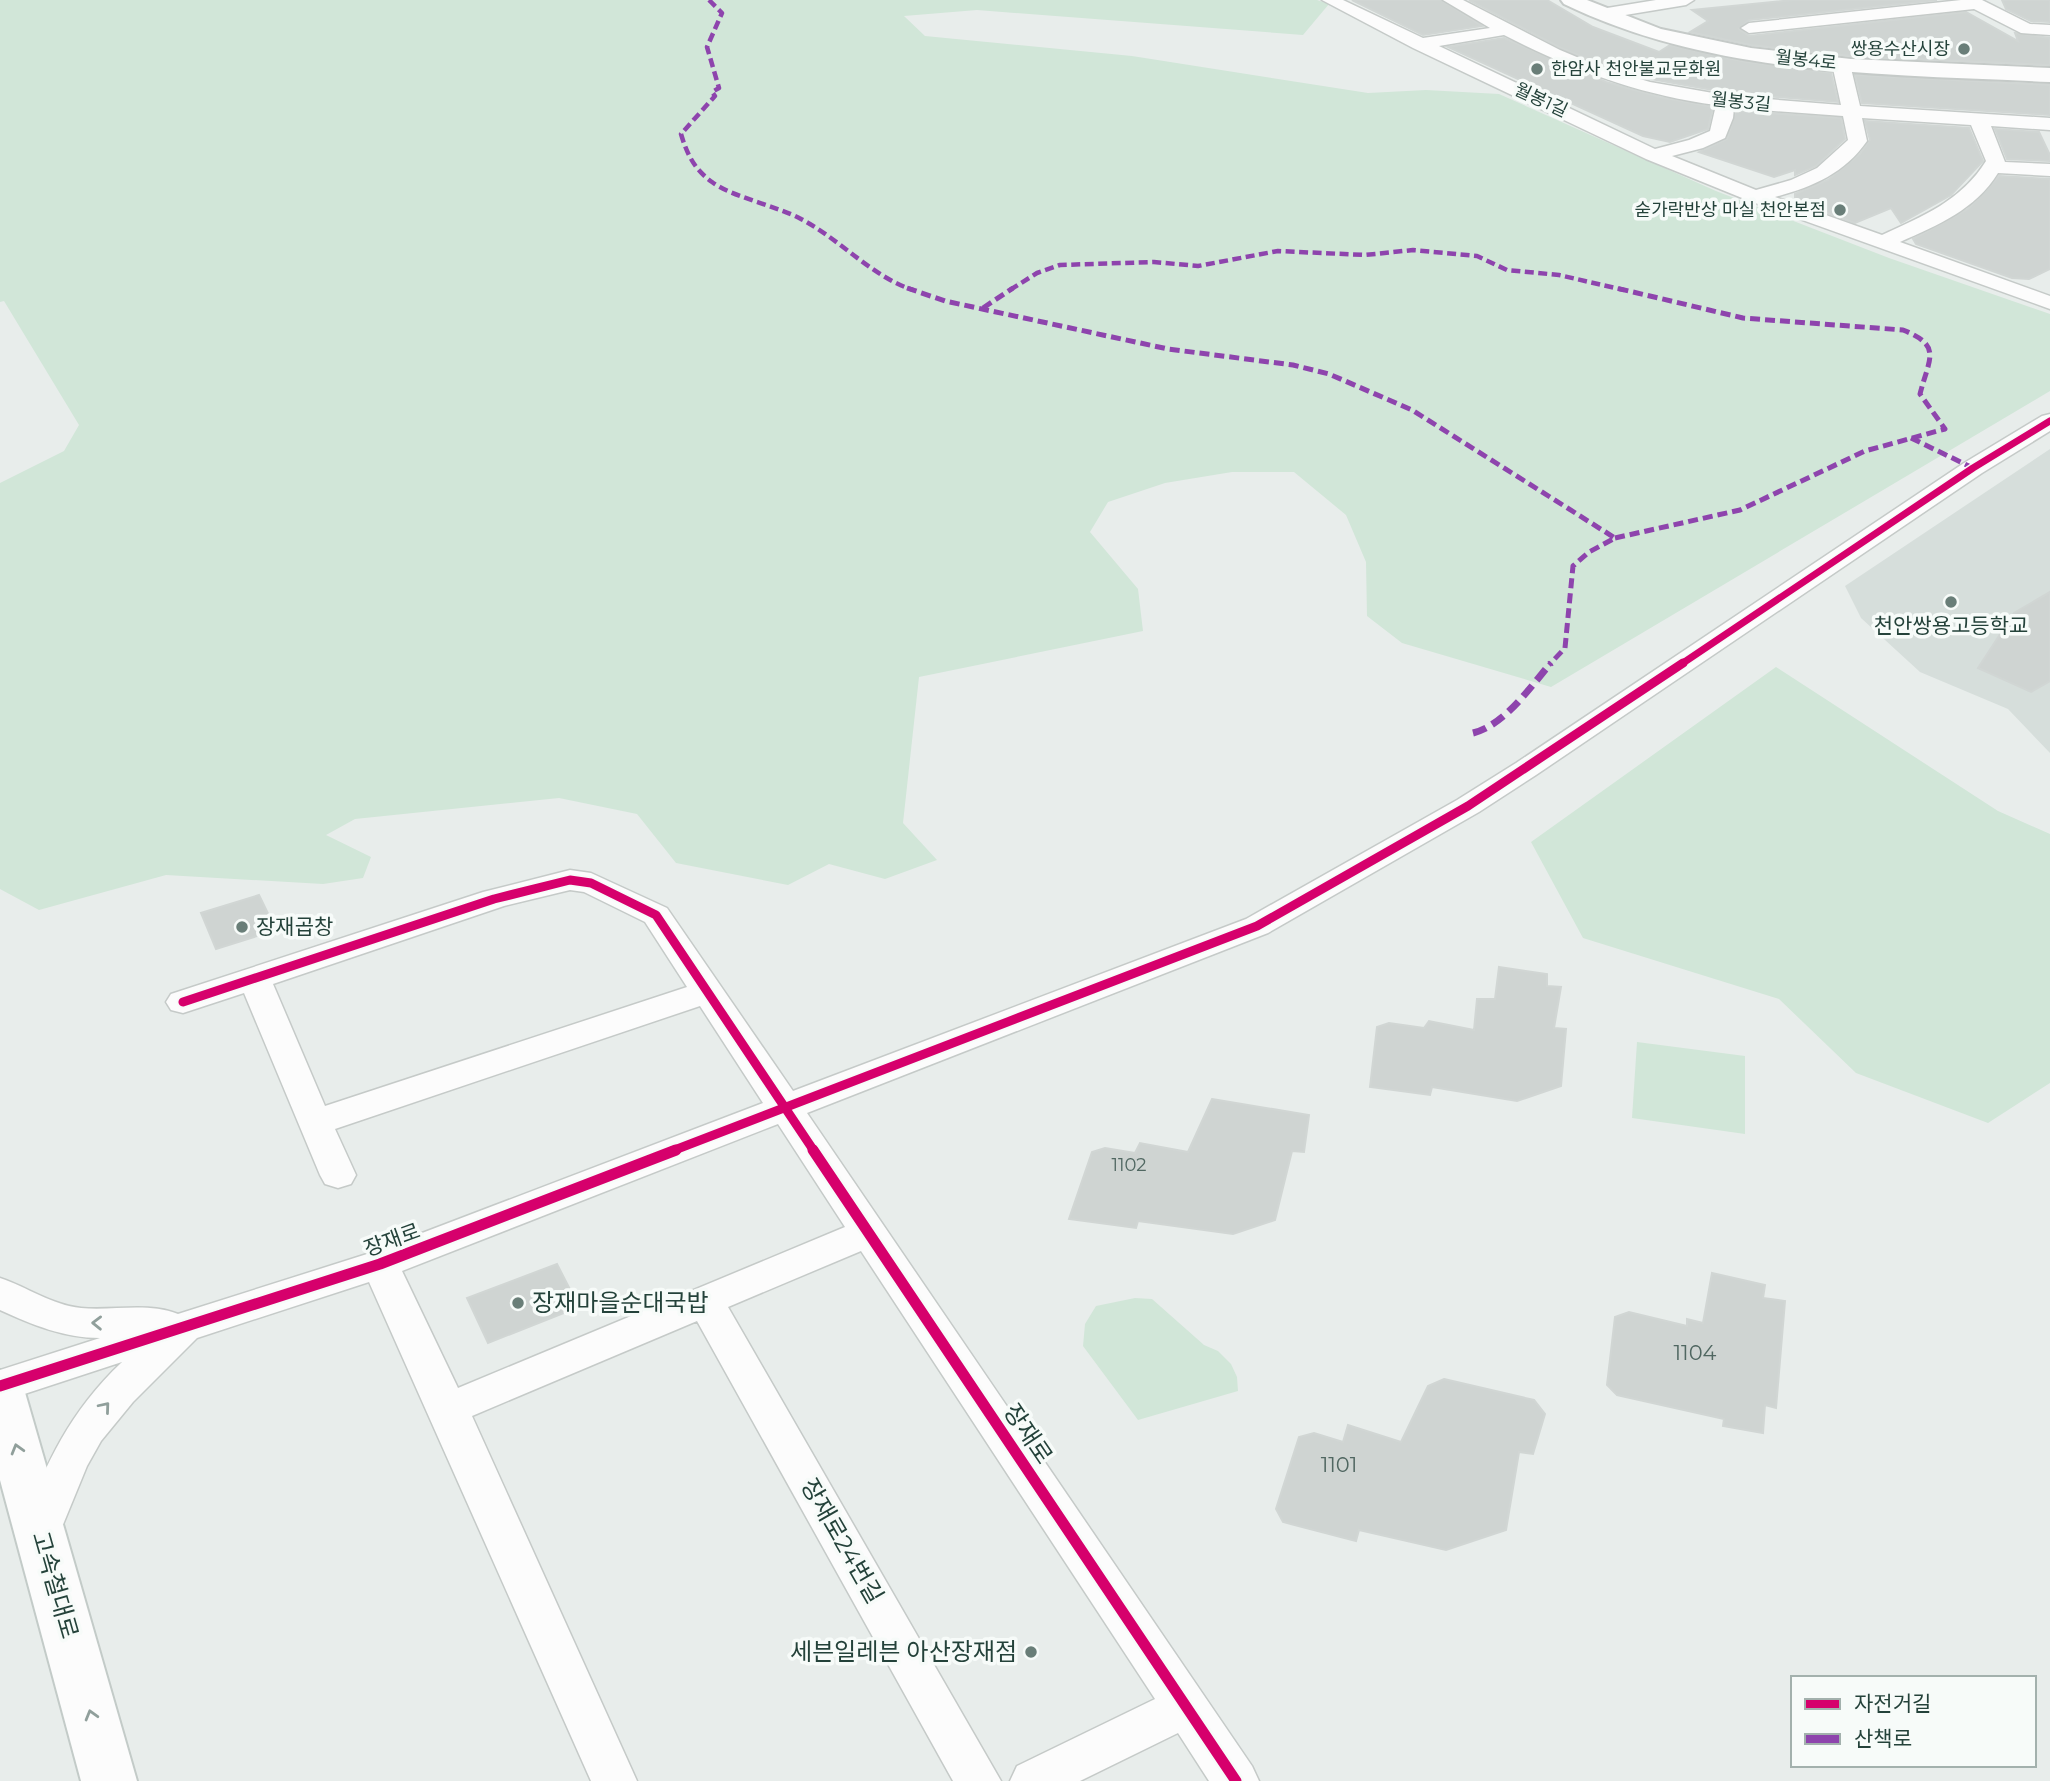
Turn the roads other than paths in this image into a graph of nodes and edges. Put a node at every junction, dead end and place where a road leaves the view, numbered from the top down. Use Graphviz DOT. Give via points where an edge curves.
graph roads {
  1 [pos="1330,0"];
  2 [pos="1451,0"];
  3 [pos="1571,0"];
  4 [pos="1686,0"];
  5 [pos="1972,2"];
  6 [pos="1601,14"];
  7 [pos="1749,28"];
  8 [pos="1506,30"];
  9 [pos="2050,30"];
  10 [pos="1419,44"];
  11 [pos="1841,64"];
  12 [pos="2050,75"];
  13 [pos="1726,101"];
  14 [pos="1853,111"];
  15 [pos="1979,121"];
  16 [pos="2050,124"];
  17 [pos="1653,155"];
  18 [pos="1993,167"];
  19 [pos="2050,170"];
  20 [pos="1754,196"];
  21 [pos="1881,243"];
  22 [pos="2050,280"];
  23 [pos="2021,293"];
  24 [pos="2050,303"];
  25 [pos="2050,421"];
  26 [pos="254,977"];
  27 [pos="709,990"];
  28 [pos="183,1002"];
  29 [pos="788,1109"];
  30 [pos="314,1123"];
  31 [pos="338,1175"];
  32 [pos="869,1232"];
  33 [pos="380,1264"];
  34 [pos="0,1293"];
  35 [pos="705,1301"];
  36 [pos="190,1325"];
  37 [pos="0,1387"];
  38 [pos="448,1409"];
  39 [pos="40,1531"];
  40 [pos="1186,1706"];
  41 [pos="109,1781"];
  42 [pos="614,1781"];
  43 [pos="978,1781"];
  44 [pos="1033,1781"];
  45 [pos="1236,1781"];
  1 -- 10 [label="street, 월봉1길"];
  2 -- 8 [label="street, 월봉3길"];
  3 -- 6 [label="street, 월봉4로"];
  4 -- 6 [label="street"];
  5 -- 7 [label="street"];
  5 -- 9 [label="street" via="2027,29"];
  6 -- 11 [label="street, 월봉4로" via="1707,47"];
  8 -- 10 [label="street"];
  8 -- 13 [label="street, 월봉3길" via="1620,79"];
  10 -- 17 [label="street, 월봉1길"];
  11 -- 12 [label="street, 월봉4로"];
  11 -- 14 [label="street"];
  13 -- 14 [label="street, 월봉3길"];
  13 -- 17 [label="street" via="1718,134 1696,145"];
  14 -- 15 [label="street, 월봉3길"];
  14 -- 20 [label="street" via="1858,141 1844,160 1805,182"];
  15 -- 16 [label="street, 월봉3길"];
  15 -- 18 [label="street" via="1996,161"];
  17 -- 20 [label="street, 월봉1길"];
  18 -- 19 [label="street"];
  18 -- 21 [label="street" via="1957,208"];
  20 -- 21 [label="street, 월봉1길"];
  21 -- 23 [label="street, 월봉1길"];
  22 -- 23 [label="street"];
  23 -- 24 [label="street, 월봉1길"];
  25 -- 29 [label="street" via="1479,799 1257,926"];
  26 -- 27 [label="street, 장재로" via="494,899 570,880 591,883 656,915"];
  26 -- 28 [label="street, 장재로"];
  26 -- 30 [label="street"];
  27 -- 29 [label="street, 장재로"];
  27 -- 30 [label="street"];
  29 -- 32 [label="street, 장재로"];
  29 -- 33 [label="street, 장재로"];
  30 -- 31 [label="street"];
  32 -- 35 [label="street"];
  32 -- 40 [label="street, 장재로"];
  33 -- 36 [label="street, 장재로"];
  33 -- 38 [label="street"];
  36 -- 34 [label="street, one-way" via="81,1323 49,1316"];
  35 -- 38 [label="street"];
  35 -- 43 [label="street, 장재로24번길"];
  36 -- 37 [label="street, 장재로"];
  39 -- 36 [label="street, one-way" via="86,1429 127,1381"];
  39 -- 37 [label="street, 고속철대로, one-way"];
  38 -- 42 [label="street"];
  41 -- 39 [label="street, 고속철대로, one-way"];
  40 -- 44 [label="street"];
  40 -- 45 [label="street, 장재로"];
}
